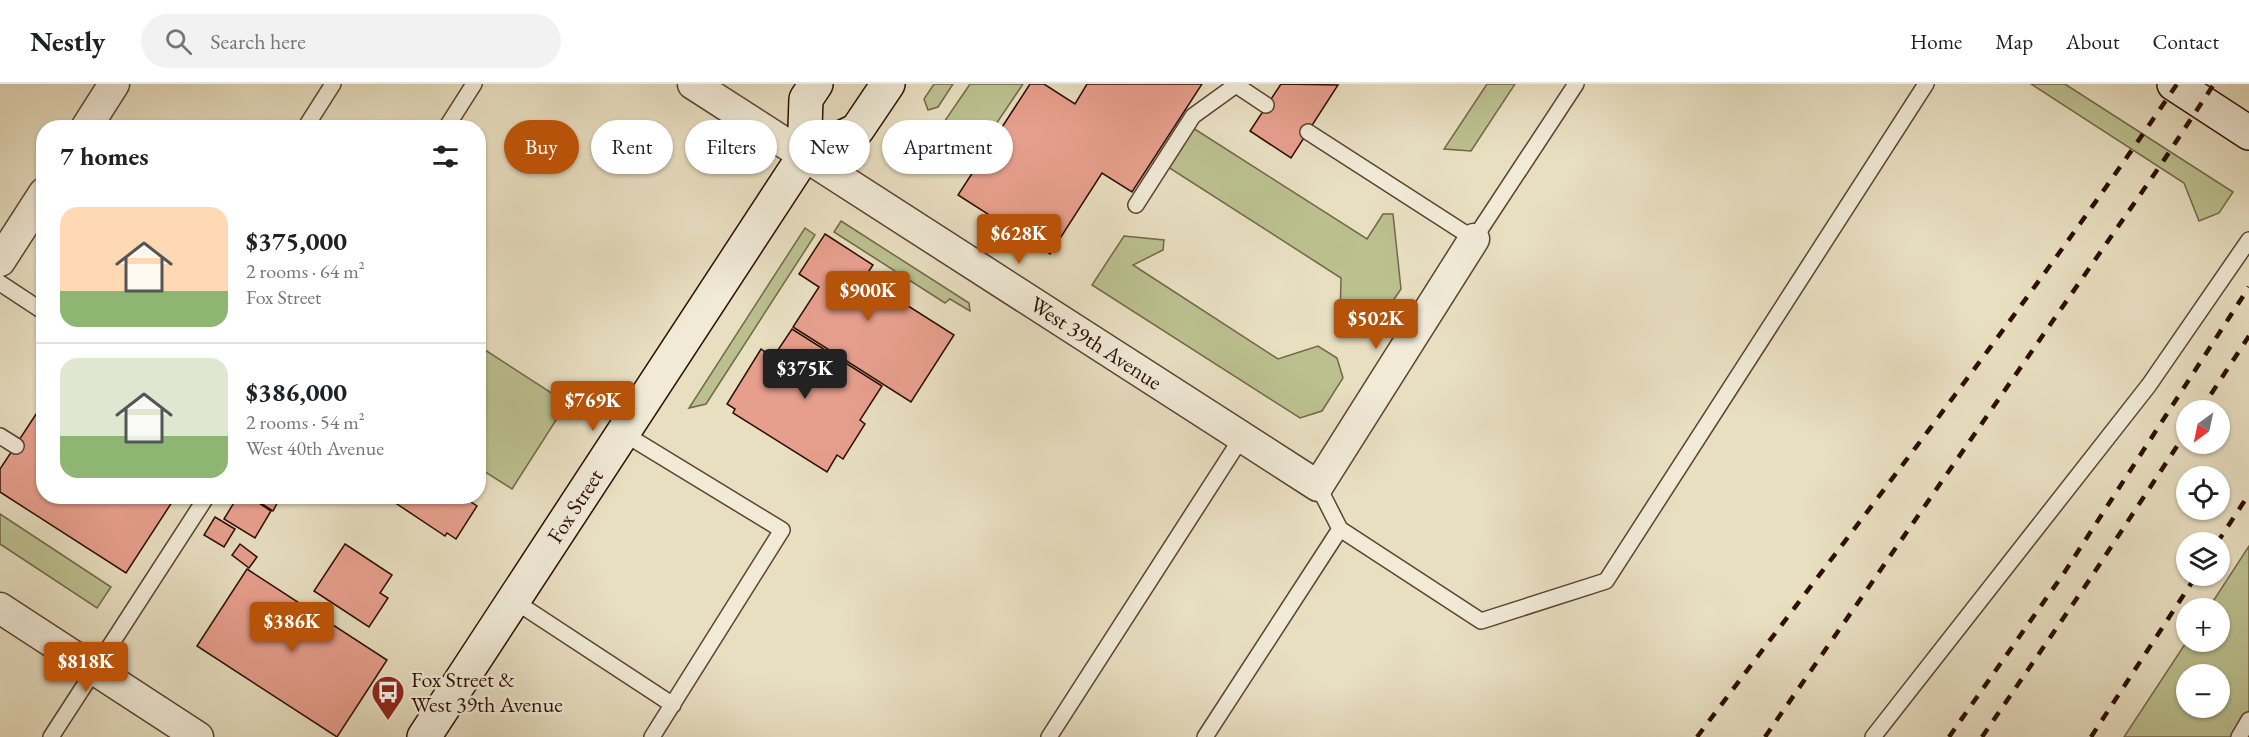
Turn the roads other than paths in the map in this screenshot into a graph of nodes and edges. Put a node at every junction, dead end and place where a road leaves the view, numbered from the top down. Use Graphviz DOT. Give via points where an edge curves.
graph roads {
  1 [pos="114,84"];
  2 [pos="333,84"];
  3 [pos="474,84"];
  4 [pos="693,84"];
  5 [pos="816,84"];
  6 [pos="888,84"];
  7 [pos="1576,84"];
  8 [pos="1926,84"];
  9 [pos="2175,84"];
  10 [pos="1266,105"];
  11 [pos="91,120"];
  12 [pos="310,120"];
  13 [pos="451,120"];
  14 [pos="805,120"];
  15 [pos="864,120"];
  16 [pos="1308,132"];
  17 [pos="2249,133"];
  18 [pos="789,146"];
  19 [pos="792,174"];
  20 [pos="832,174"];
  21 [pos="1136,204"];
  22 [pos="36,205"];
  23 [pos="1474,239"];
  24 [pos="2249,240"];
  25 [pos="0,261"];
  26 [pos="0,283"];
  27 [pos="36,307"];
  28 [pos="623,433"];
  29 [pos="0,435"];
  30 [pos="1242,437"];
  31 [pos="15,446"];
  32 [pos="1318,486"];
  33 [pos="202,504"];
  34 [pos="1340,529"];
  35 [pos="513,600"];
  36 [pos="0,608"];
  37 [pos="94,669"];
  38 [pos="673,705"];
  39 [pos="2249,720"];
  40 [pos="51,737"];
  41 [pos="198,737"];
  42 [pos="424,737"];
  43 [pos="652,737"];
  44 [pos="1049,737"];
  45 [pos="1205,737"];
  46 [pos="1873,737"];
  47 [pos="2239,737"];
  1 -- 11 [label="street"];
  2 -- 12 [label="lane"];
  3 -- 13 [label="lane"];
  4 -- 18 [label="street, West 39th Avenue"];
  5 -- 14 [label="street" via="806,99"];
  6 -- 15 [label="street"];
  7 -- 23 [label="lane"];
  8 -- 34 [label="lane" via="1606,581 1481,621"];
  9 -- 17 [label="street"];
  10 -- 21 [label="lane" via="1236,85 1193,116"];
  16 -- 23 [label="lane"];
  19 -- 28 [label="street, Fox Street"];
  20 -- 30 [label="street, West 39th Avenue"];
  22 -- 25 [label="street"];
  23 -- 32 [label="street"];
  24 -- 46 [label="lane" via="2149,385"];
  26 -- 27 [label="lane"];
  28 -- 35 [label="street, Fox Street"];
  28 -- 38 [label="lane" via="782,530"];
  29 -- 31 [label="lane"];
  30 -- 32 [label="street, West 39th Avenue"];
  30 -- 44 [label="lane"];
  32 -- 34 [label="lane"];
  33 -- 37 [label="lane"];
  34 -- 45 [label="lane"];
  35 -- 38 [label="lane"];
  35 -- 42 [label="street, Fox Street"];
  36 -- 37 [label="street"];
  37 -- 40 [label="lane"];
  37 -- 41 [label="street"];
  38 -- 43 [label="lane"];
  39 -- 47 [label="lane"];
}
